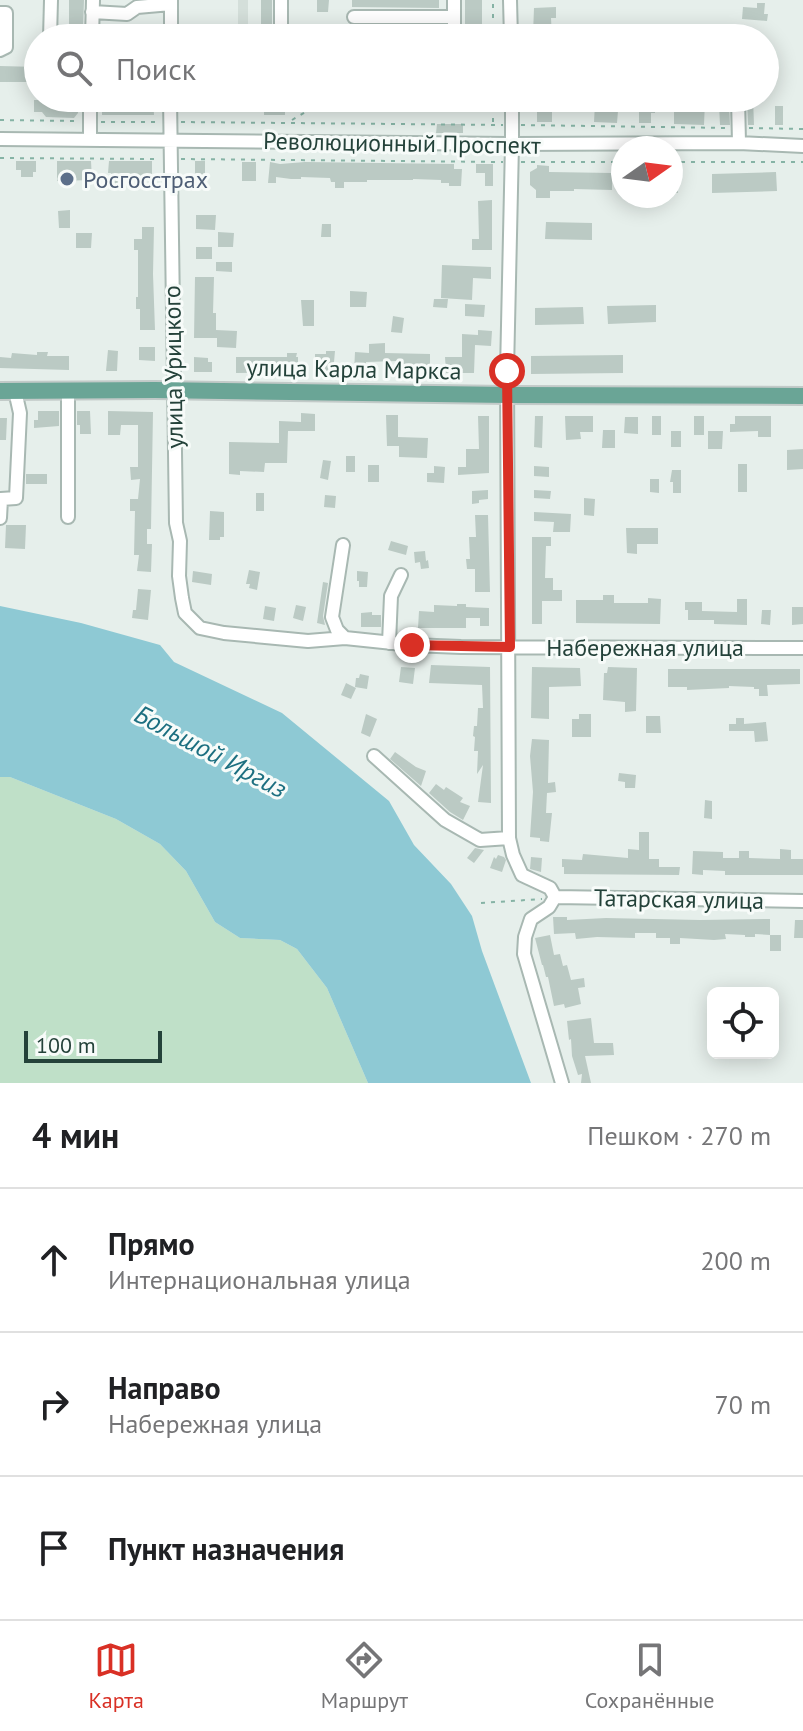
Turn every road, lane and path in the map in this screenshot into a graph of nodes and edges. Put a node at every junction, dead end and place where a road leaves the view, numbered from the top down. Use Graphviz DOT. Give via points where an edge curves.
graph roads {
  1 [pos="51,0"];
  2 [pos="281,0"];
  3 [pos="454,0"];
  4 [pos="493,0"];
  5 [pos="510,0"];
  6 [pos="171,2"];
  7 [pos="92,6"];
  8 [pos="0,13"];
  9 [pos="354,17"];
  10 [pos="454,17"];
  11 [pos="50,24"];
  12 [pos="171,24"];
  13 [pos="281,24"];
  14 [pos="454,24"];
  15 [pos="493,24"];
  16 [pos="511,24"];
  17 [pos="0,50"];
  18 [pos="90,112"];
  19 [pos="170,112"];
  20 [pos="306,112"];
  21 [pos="493,112"];
  22 [pos="512,112"];
  23 [pos="738,112"];
  24 [pos="0,120"];
  25 [pos="90,121"];
  26 [pos="170,122"];
  27 [pos="290,122"];
  28 [pos="493,125"];
  29 [pos="512,125"];
  30 [pos="738,128"];
  31 [pos="803,129"];
  32 [pos="0,139"];
  33 [pos="90,140"];
  34 [pos="169,140"];
  35 [pos="739,143"];
  36 [pos="512,144"];
  37 [pos="803,146"];
  38 [pos="0,158"];
  39 [pos="170,159"];
  40 [pos="512,162"];
  41 [pos="611,162"];
  42 [pos="683,162"];
  43 [pos="803,162"];
  44 [pos="8,391"];
  45 [pos="68,391"];
  46 [pos="174,391"];
  47 [pos="508,395"];
  48 [pos="803,396"];
  49 [pos="68,517"];
  50 [pos="0,518"];
  51 [pos="343,545"];
  52 [pos="401,575"];
  53 [pos="200,628"];
  54 [pos="345,638"];
  55 [pos="389,643"];
  56 [pos="510,647"];
  57 [pos="803,648"];
  58 [pos="374,756"];
  59 [pos="509,838"];
  60 [pos="555,897"];
  61 [pos="803,901"];
  62 [pos="481,903"];
  63 [pos="562,1083"];
  1 -- 11 [label="street"];
  2 -- 13 [label="street"];
  3 -- 10 [label="street"];
  4 -- 15 [label="path"];
  5 -- 16 [label="street"];
  6 -- 7 [label="street" via="137,7 127,14"];
  6 -- 12 [label="street"];
  8 -- 17 [label="street" via="6,13 6,47"];
  9 -- 10 [label="street"];
  10 -- 14 [label="street"];
  18 -- 25 [label="street"];
  19 -- 26 [label="street, улица Урицкого"];
  20 -- 27 [label="path"];
  21 -- 28 [label="path"];
  22 -- 29 [label="street"];
  23 -- 30 [label="street"];
  24 -- 25 [label="path"];
  25 -- 26 [label="path"];
  25 -- 33 [label="street"];
  26 -- 27 [label="path"];
  26 -- 34 [label="street, улица Урицкого"];
  27 -- 28 [label="path"];
  28 -- 29 [label="path"];
  29 -- 30 [label="path"];
  29 -- 36 [label="street"];
  30 -- 31 [label="path"];
  30 -- 35 [label="street"];
  32 -- 33 [label="street, Революционный Проспект"];
  33 -- 34 [label="street, Революционный Проспект"];
  34 -- 36 [label="street, Революционный Проспект"];
  34 -- 39 [label="street, улица Урицкого"];
  35 -- 36 [label="street, Революционный Проспект"];
  35 -- 37 [label="street, Революционный Проспект"];
  36 -- 40 [label="street"];
  38 -- 39 [label="path"];
  39 -- 40 [label="path"];
  39 -- 46 [label="street, улица Урицкого"];
  40 -- 41 [label="path"];
  40 -- 47 [label="street"];
  42 -- 43 [label="path"];
  44 -- 45 [label="main road, улица Карла Маркса"];
  44 -- 50 [label="street" via="20,413 16,498 1,499"];
  45 -- 46 [label="main road, улица Карла Маркса"];
  45 -- 49 [label="street"];
  46 -- 47 [label="main road, улица Карла Маркса"];
  46 -- 53 [label="street, улица Урицкого" via="179,576 185,613"];
  47 -- 48 [label="main road, улица Карла Маркса"];
  47 -- 56 [label="street"];
  51 -- 54 [label="street" via="332,617"];
  52 -- 55 [label="street" via="391,596"];
  53 -- 54 [label="street, Набережная улица" via="308,641"];
  54 -- 55 [label="street, Набережная улица"];
  55 -- 56 [label="street, Набережная улица"];
  56 -- 57 [label="street, Набережная улица"];
  56 -- 59 [label="street"];
  58 -- 59 [label="street" via="445,820 480,840"];
  59 -- 60 [label="street" via="522,875 550,888"];
  60 -- 61 [label="street, Татарская улица"];
  60 -- 62 [label="path"];
  60 -- 63 [label="street" via="531,919 524,954"];
}
